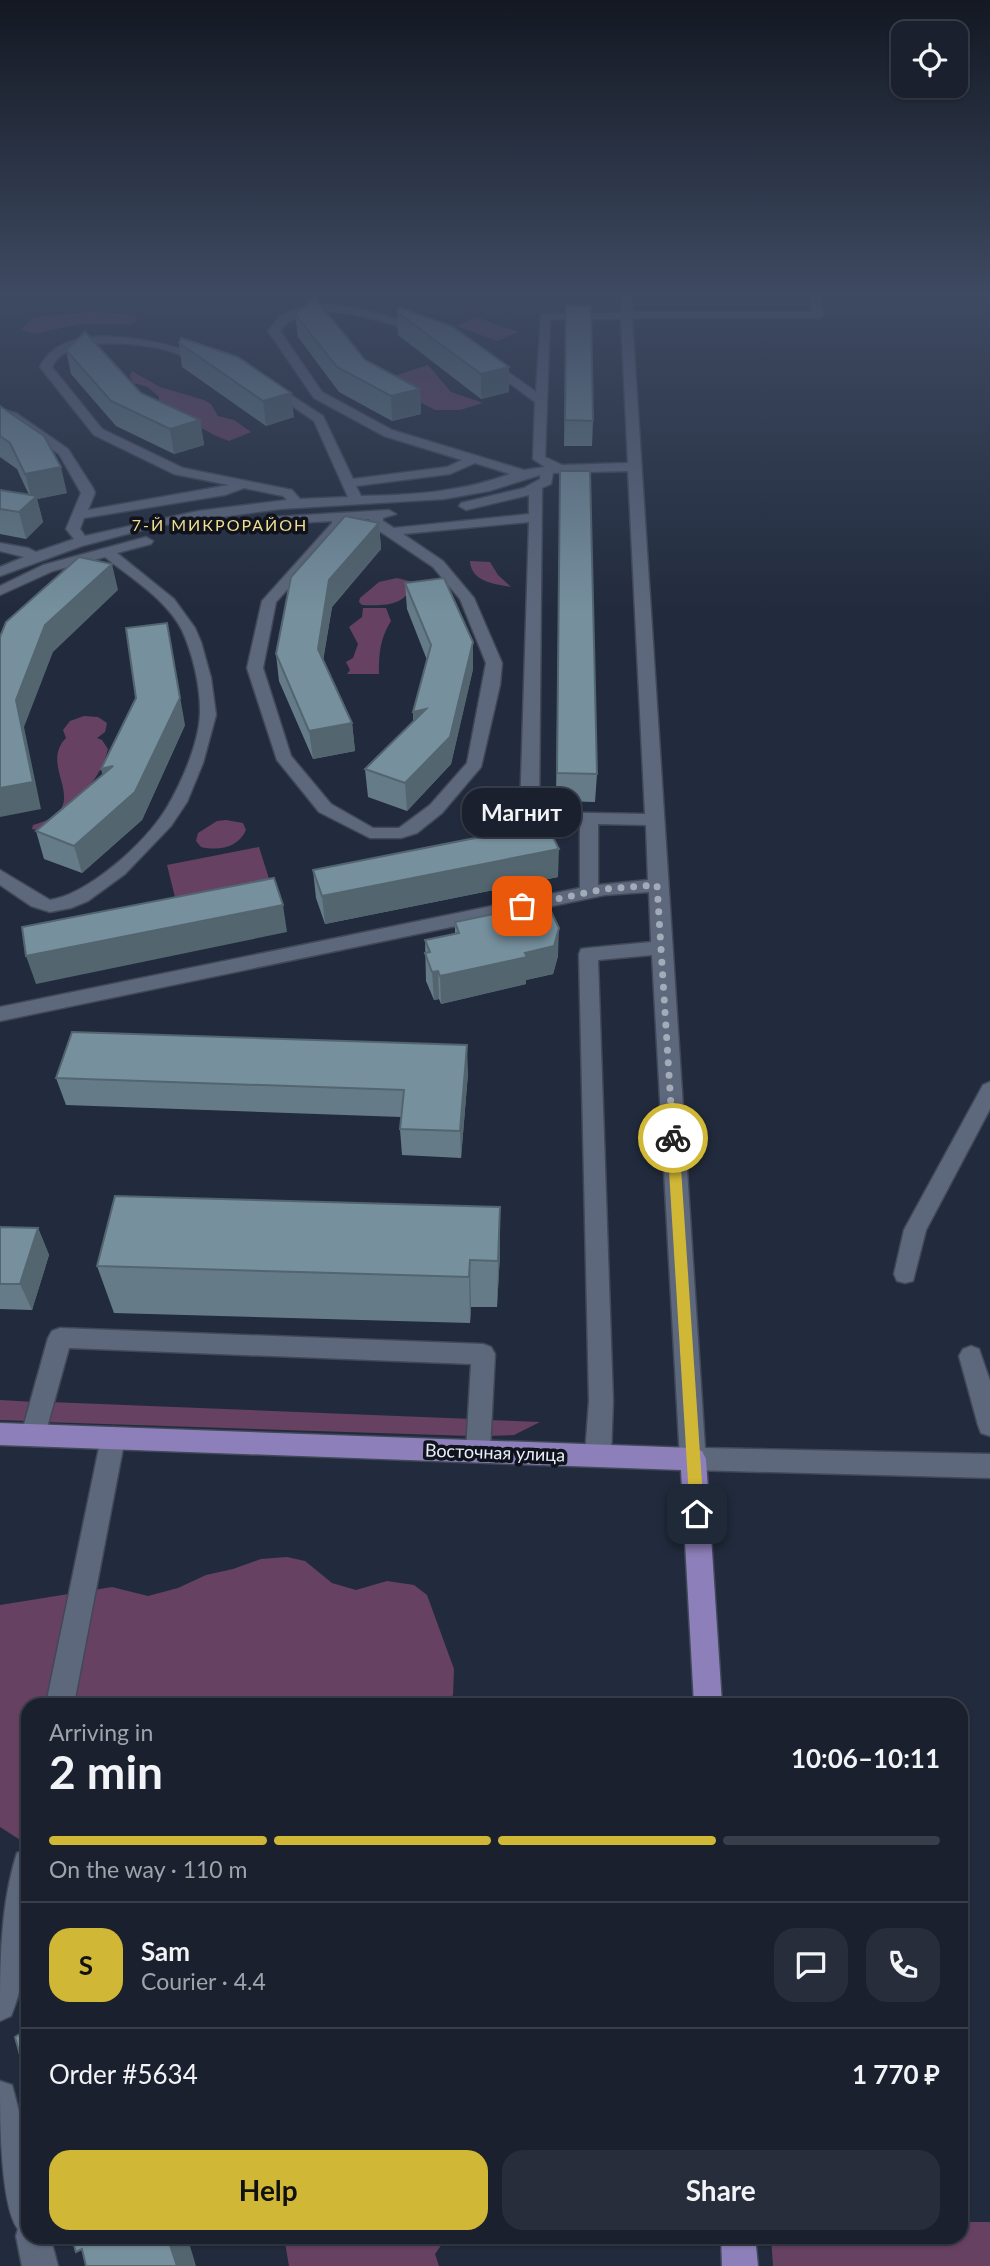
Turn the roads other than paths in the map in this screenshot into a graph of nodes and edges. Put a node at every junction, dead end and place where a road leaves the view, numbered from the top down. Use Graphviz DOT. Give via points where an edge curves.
graph roads {
  1 [pos="73,401"];
  2 [pos="292,401"];
  3 [pos="329,401"];
  4 [pos="541,401"];
  5 [pos="631,401"];
  6 [pos="0,413"];
  7 [pos="474,459"];
  8 [pos="635,467"];
  9 [pos="553,471"];
  10 [pos="523,474"];
  11 [pos="348,483"];
  12 [pos="242,484"];
  13 [pos="536,487"];
  14 [pos="356,500"];
  15 [pos="297,504"];
  16 [pos="79,515"];
  17 [pos="375,515"];
  18 [pos="339,516"];
  19 [pos="537,517"];
  20 [pos="261,522"];
  21 [pos="392,533"];
  22 [pos="163,537"];
  23 [pos="82,541"];
  24 [pos="0,547"];
  25 [pos="106,551"];
  26 [pos="88,556"];
  27 [pos="34,557"];
  28 [pos="0,572"];
  29 [pos="72,575"];
  30 [pos="0,591"];
  31 [pos="589,818"];
  32 [pos="654,820"];
  33 [pos="0,876"];
  34 [pos="657,885"];
  35 [pos="589,892"];
  36 [pos="661,948"];
  37 [pos="0,1014"];
  38 [pos="990,1090"];
  39 [pos="905,1274"];
  40 [pos="971,1356"];
  41 [pos="990,1425"];
  42 [pos="0,1434"];
  43 [pos="33,1435"];
  44 [pos="113,1438"];
  45 [pos="478,1451"];
  46 [pos="598,1455"];
  47 [pos="694,1459"];
  48 [pos="990,1466"];
  49 [pos="61,1698"];
  50 [pos="708,1698"];
  51 [pos="21,1899"];
  52 [pos="0,2005"];
  53 [pos="0,2097"];
  54 [pos="21,2186"];
  55 [pos="35,2244"];
  56 [pos="739,2244"];
  57 [pos="40,2266"];
  58 [pos="740,2266"];
  1 -- 12 [label="street" via="98,432 179,471"];
  2 -- 11 [label="street" via="319,419"];
  3 -- 7 [label="street" via="388,433"];
  4 -- 9 [label="street" via="539,459"];
  5 -- 8 [label="street"];
  6 -- 16 [label="street" via="12,416 64,452 88,491"];
  7 -- 10 [label="street"];
  7 -- 11 [label="street" via="450,470"];
  8 -- 9 [label="street" via="579,466"];
  8 -- 32 [label="street"];
  9 -- 10 [label="street"];
  9 -- 13 [label="street"];
  10 -- 14 [label="street" via="455,494"];
  11 -- 14 [label="street"];
  12 -- 15 [label="street" via="287,493"];
  12 -- 16 [label="street" via="225,491"];
  13 -- 17 [label="street" via="454,508"];
  13 -- 19 [label="street"];
  14 -- 15 [label="street"];
  15 -- 23 [label="street" via="205,515"];
  16 -- 23 [label="street" via="73,529"];
  17 -- 18 [label="street"];
  17 -- 21 [label="street" via="377,523"];
  18 -- 20 [label="street"];
  18 -- 21 [label="street" via="339,524 269,601 255,668 283,757 325,808 375,834 411,829 436,809 475,764 494,663 467,598 438,564"];
  19 -- 21 [label="street"];
  19 -- 31 [label="street" via="529,813"];
  22 -- 25 [label="street"];
  23 -- 27 [label="street"];
  24 -- 27 [label="street"];
  25 -- 26 [label="street"];
  25 -- 33 [label="street" via="177,610 194,640 208,714 203,737 174,811 149,841 102,883 72,903 46,905"];
  26 -- 29 [label="street"];
  26 -- 30 [label="street"];
  27 -- 28 [label="street"];
  31 -- 32 [label="street"];
  31 -- 35 [label="street"];
  32 -- 34 [label="street"];
  34 -- 35 [label="street"];
  34 -- 36 [label="street"];
  35 -- 37 [label="street"];
  36 -- 46 [label="street" via="588,954 601,1401"];
  36 -- 47 [label="street"];
  38 -- 39 [label="street" via="915,1230"];
  40 -- 41 [label="street"];
  42 -- 43 [label="main road, Восточная улица"];
  43 -- 44 [label="main road, Восточная улица"];
  43 -- 45 [label="street" via="60,1338 483,1354"];
  44 -- 45 [label="main road, Восточная улица"];
  44 -- 49 [label="street"];
  45 -- 46 [label="main road, Восточная улица"];
  46 -- 47 [label="main road, Восточная улица"];
  47 -- 48 [label="street, Восточная улица"];
  47 -- 50 [label="main road"];
  51 -- 52 [label="street"];
  53 -- 54 [label="street"];
  55 -- 57 [label="street"];
  56 -- 58 [label="main road"];
}
